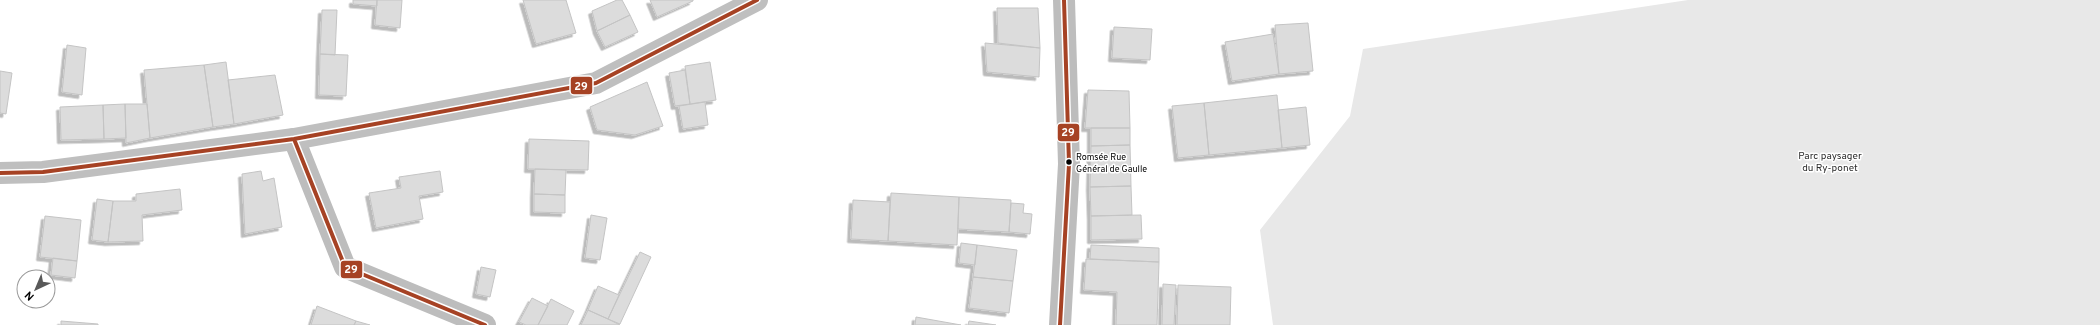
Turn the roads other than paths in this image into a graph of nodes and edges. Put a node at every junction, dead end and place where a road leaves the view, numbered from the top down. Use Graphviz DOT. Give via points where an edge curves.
graph roads {
  1 [pos="757,0"];
  2 [pos="1064,0"];
  3 [pos="294,139"];
  4 [pos="0,173"];
  5 [pos="485,325"];
  6 [pos="1060,325"];
  1 -- 3 [label="main road" via="596,83"];
  2 -- 6 [label="street" via="1069,164"];
  3 -- 4 [label="main road" via="43,172"];
  3 -- 5 [label="street" via="345,267"];
}
